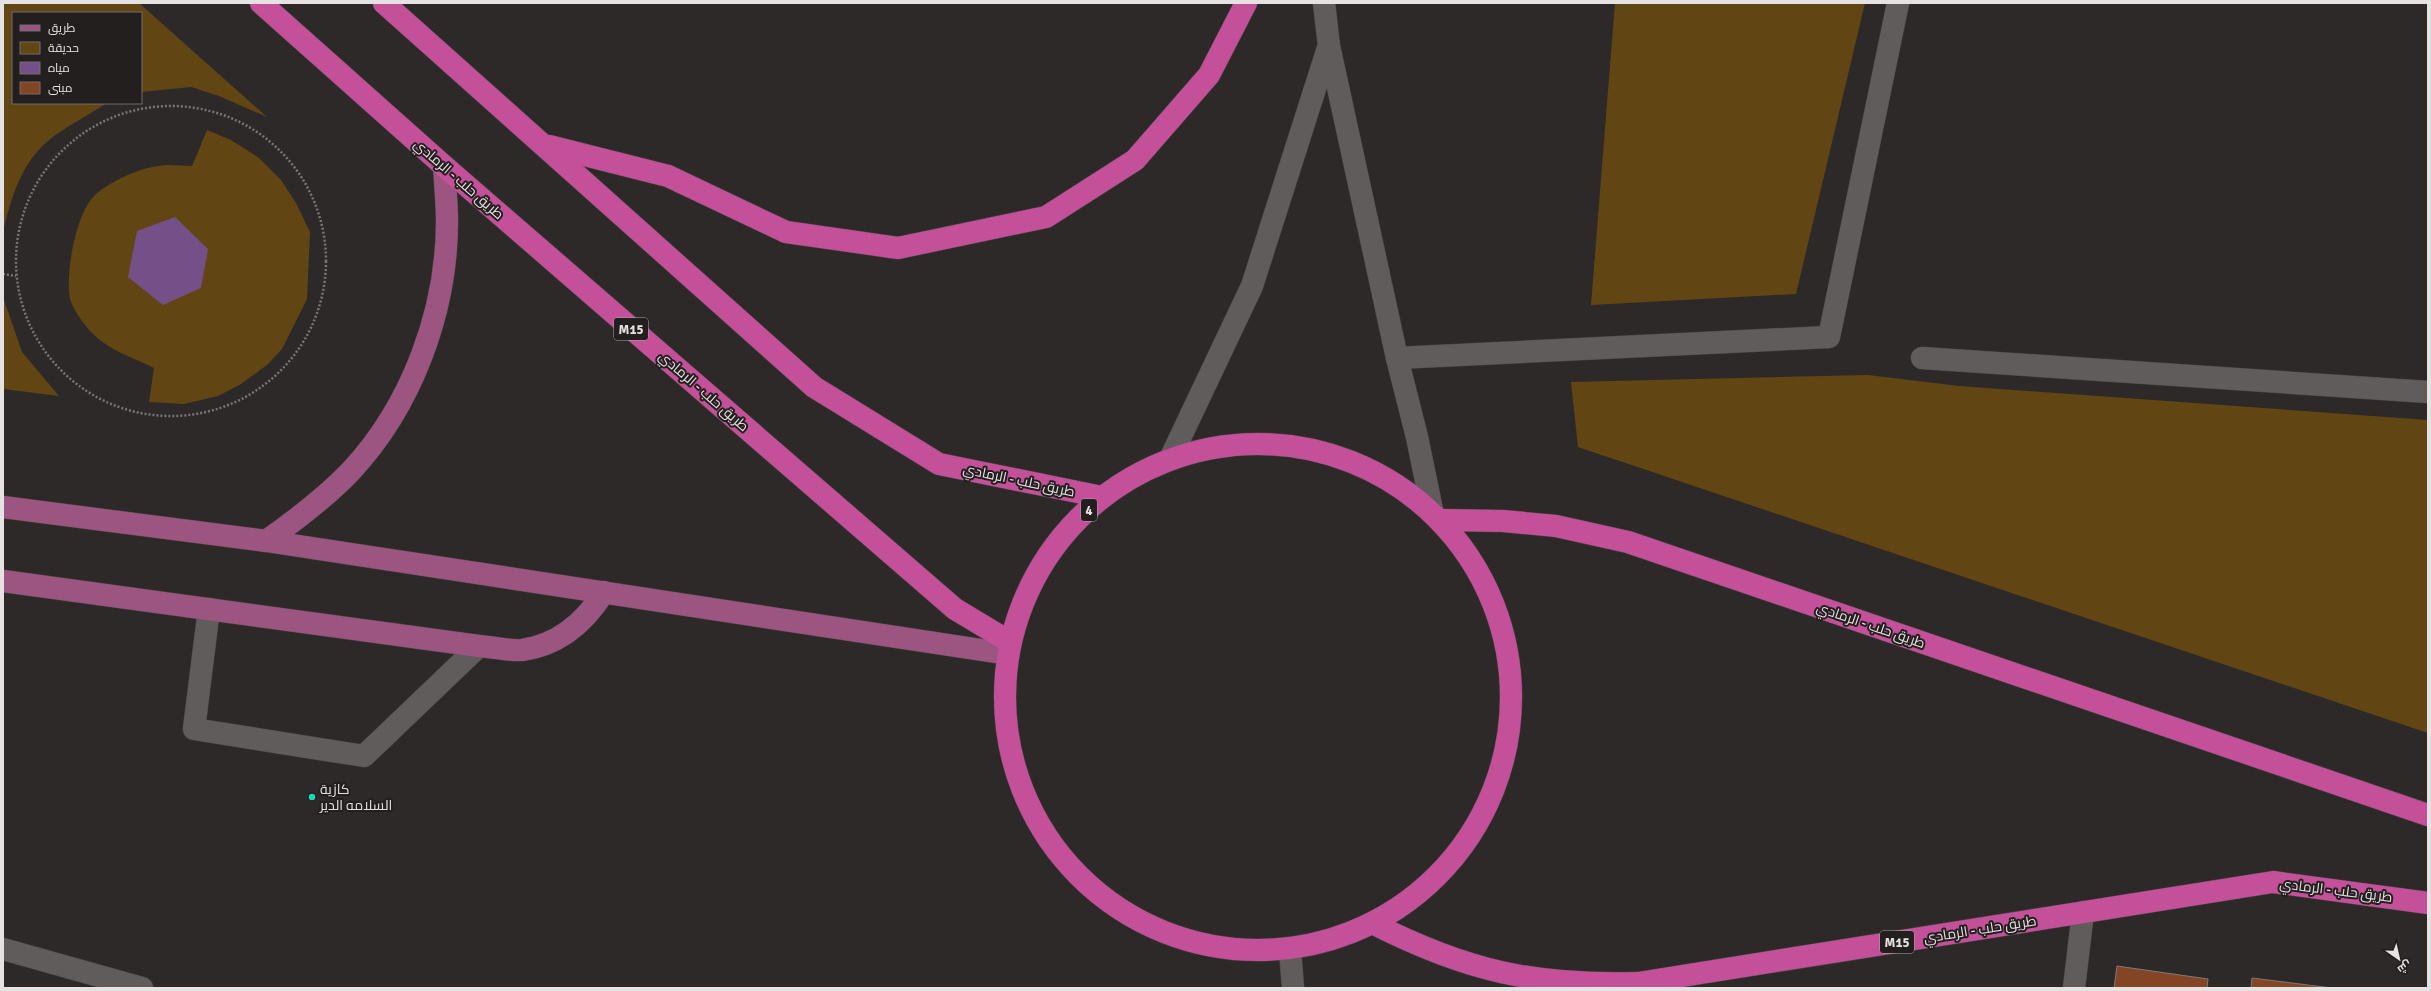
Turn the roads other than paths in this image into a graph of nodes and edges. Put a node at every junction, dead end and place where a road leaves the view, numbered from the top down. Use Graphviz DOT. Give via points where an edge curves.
graph roads {
  1 [pos="261,3"];
  2 [pos="384,3"];
  3 [pos="1246,3"];
  4 [pos="1324,3"];
  5 [pos="1898,3"];
  6 [pos="1329,46"];
  7 [pos="546,146"];
  8 [pos="444,166"];
  9 [pos="1397,358"];
  10 [pos="1922,358"];
  11 [pos="2428,392"];
  12 [pos="1170,459"];
  13 [pos="1102,498"];
  14 [pos="3,507"];
  15 [pos="1437,515"];
  16 [pos="266,541"];
  17 [pos="3,581"];
  18 [pos="604,592"];
  19 [pos="208,609"];
  20 [pos="479,646"];
  21 [pos="1009,648"];
  22 [pos="2428,815"];
  23 [pos="2428,902"];
  24 [pos="2083,912"];
  25 [pos="1374,924"];
  26 [pos="3,950"];
  27 [pos="1290,950"];
  28 [pos="118,985"];
  29 [pos="142,988"];
  30 [pos="1293,988"];
  31 [pos="2074,988"];
  1 -- 8 [label="highway, طريق حلب - الرمادي / M15"];
  2 -- 7 [label="highway, طريق حلب - الرمادي"];
  3 -- 7 [label="highway" via="1209,75 1135,160 1046,217 898,248 786,232 668,176"];
  4 -- 6 [label="street"];
  5 -- 9 [label="street" via="1829,337"];
  6 -- 9 [label="street"];
  6 -- 12 [label="street" via="1252,286"];
  7 -- 13 [label="highway, طريق حلب - الرمادي" via="814,387 939,464"];
  8 -- 16 [label="main road" via="447,221 443,276 431,329 411,380 384,428 350,471 310,509"];
  8 -- 21 [label="highway, طريق حلب - الرمادي / M15" via="955,608"];
  9 -- 15 [label="street"];
  10 -- 11 [label="street"];
  12 -- 13 [label="highway, 4"];
  12 -- 15 [label="highway, 4" via="1238,444 1308,448 1375,470"];
  13 -- 21 [label="highway, 4" via="1060,538 1029,588"];
  14 -- 16 [label="main road"];
  15 -- 22 [label="highway, طريق حلب - الرمادي" via="1556,526 1628,542"];
  15 -- 25 [label="highway, 4" via="1483,575 1507,638 1513,706 1502,772 1473,834 1429,886"];
  16 -- 18 [label="main road"];
  17 -- 19 [label="main road"];
  18 -- 20 [label="main road" via="590,614 570,631 547,644 521,650"];
  18 -- 21 [label="main road"];
  19 -- 20 [label="main road"];
  19 -- 20 [label="street" via="194,729 364,756"];
  21 -- 27 [label="highway, 4" via="1005,722 1020,788 1052,848 1099,896 1157,932 1222,949"];
  23 -- 24 [label="highway, طريق حلب - الرمادي / M15" via="2273,882"];
  24 -- 25 [label="highway, طريق حلب - الرمادي / M15" via="1638,983 1592,984 1546,981 1501,974 1414,945"];
  24 -- 31 [label="street"];
  25 -- 27 [label="highway, 4"];
  26 -- 28 [label="street"];
  27 -- 30 [label="street"];
  28 -- 29 [label="street"];
}
